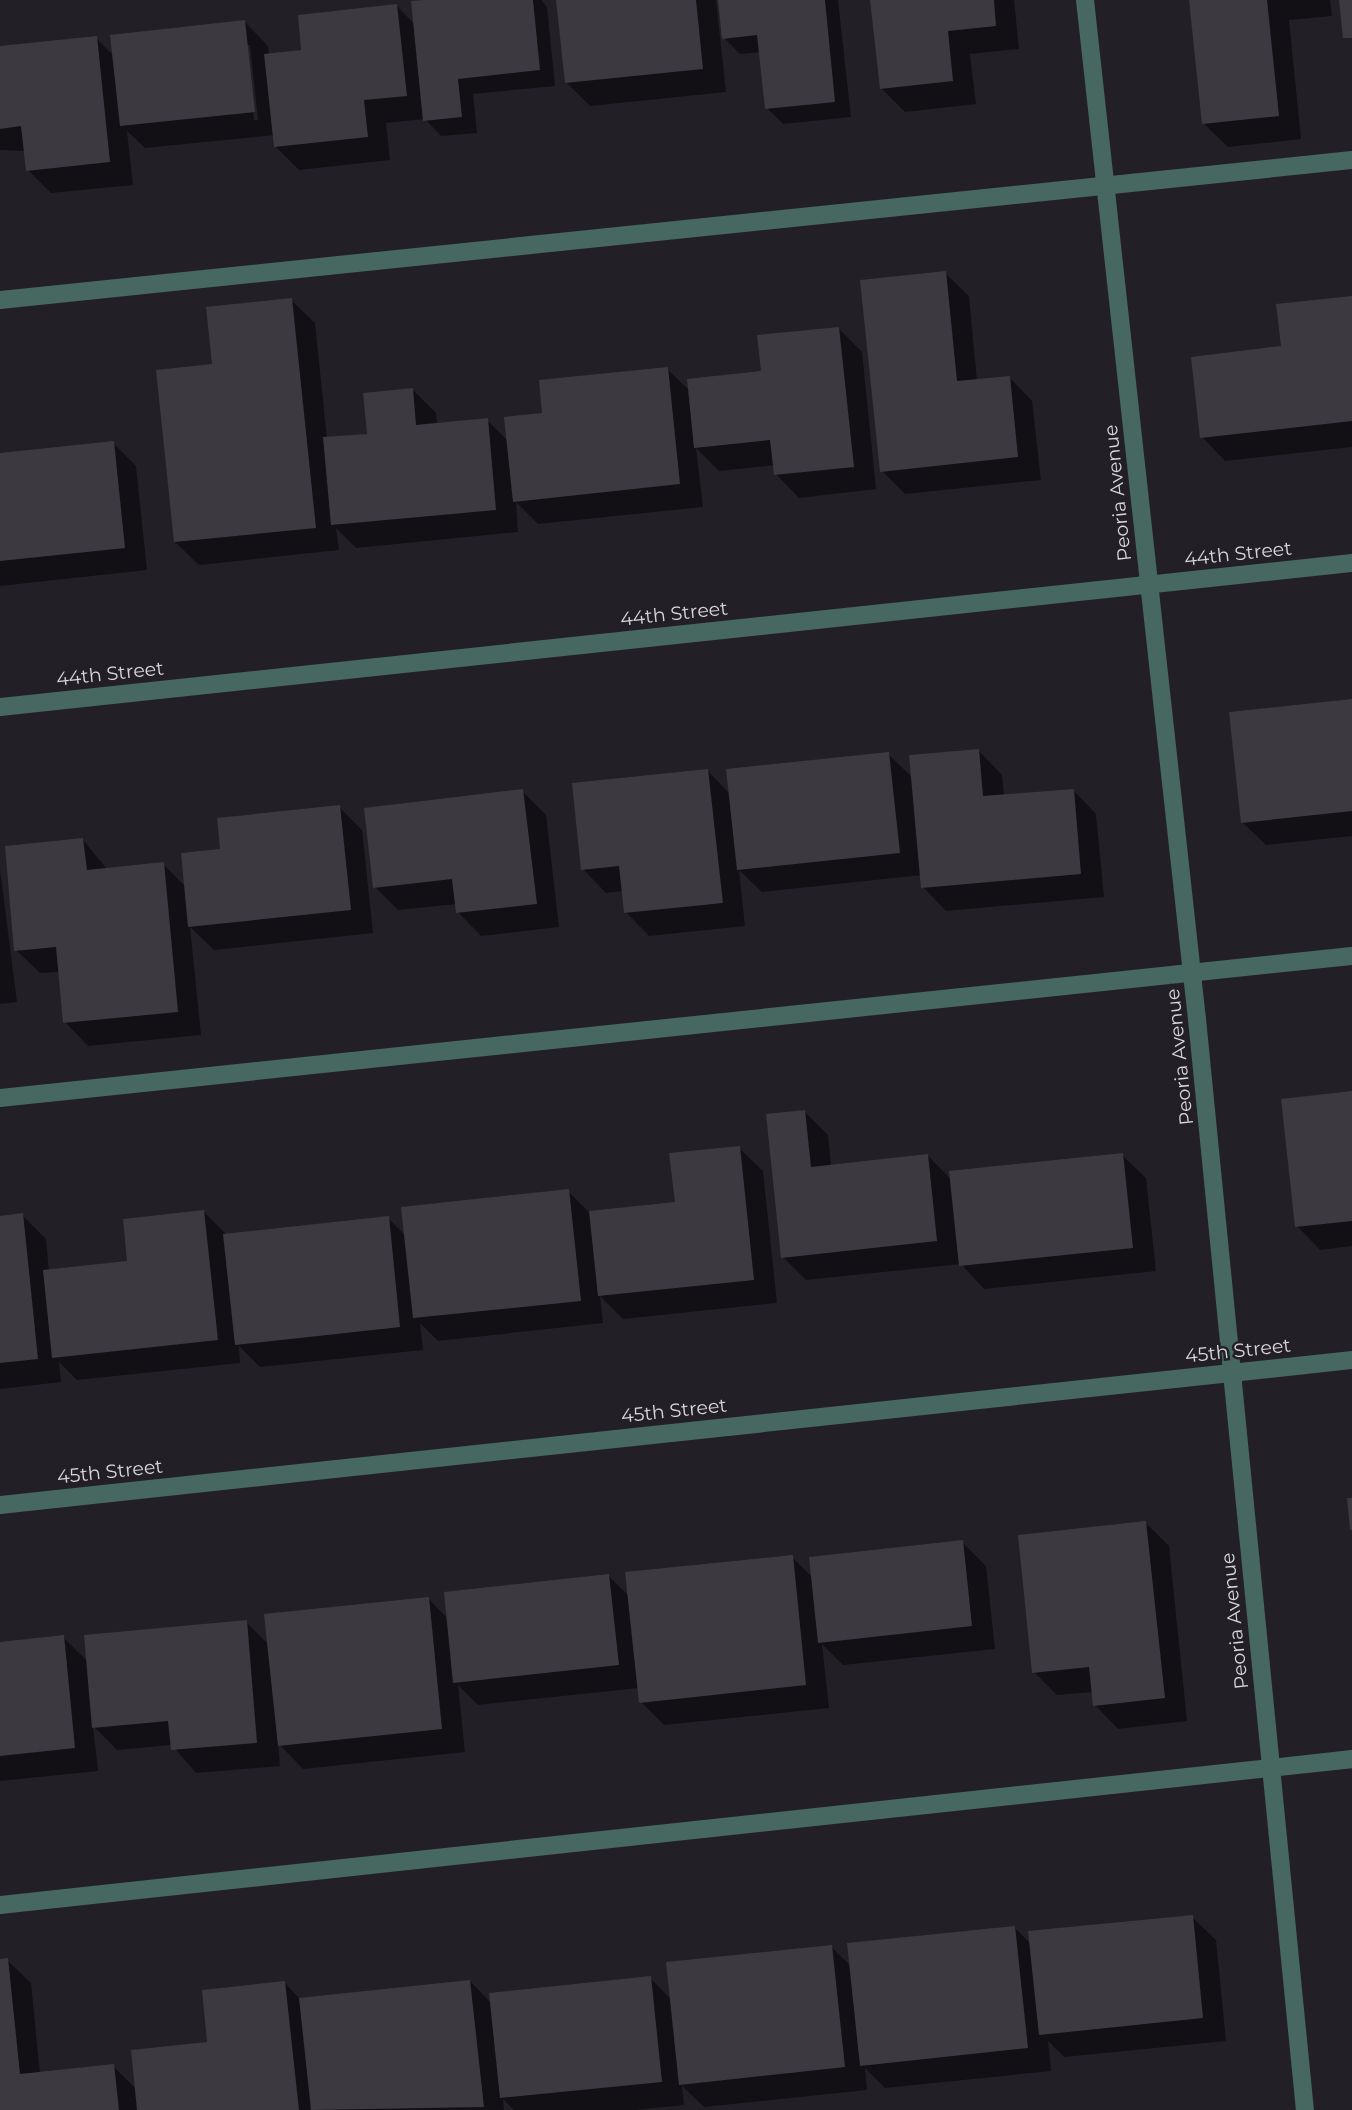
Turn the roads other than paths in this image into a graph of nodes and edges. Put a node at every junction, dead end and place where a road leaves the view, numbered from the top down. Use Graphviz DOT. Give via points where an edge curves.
graph roads {
  1 [pos="1085,0"];
  2 [pos="1352,160"];
  3 [pos="1105,185"];
  4 [pos="0,300"];
  5 [pos="1352,563"];
  6 [pos="1149,585"];
  7 [pos="0,707"];
  8 [pos="1352,956"];
  9 [pos="1192,973"];
  10 [pos="0,1098"];
  11 [pos="1352,1360"];
  12 [pos="1231,1373"];
  13 [pos="0,1505"];
  14 [pos="1352,1759"];
  15 [pos="1271,1767"];
  16 [pos="0,1905"];
  17 [pos="1306,2110"];
  1 -- 3 [label="street, Peoria Avenue"];
  2 -- 3 [label="street"];
  3 -- 4 [label="street"];
  3 -- 6 [label="street, Peoria Avenue"];
  5 -- 6 [label="street, 44th Street"];
  6 -- 7 [label="street, 44th Street"];
  6 -- 9 [label="street, Peoria Avenue"];
  8 -- 9 [label="street"];
  9 -- 10 [label="street"];
  9 -- 12 [label="street, Peoria Avenue"];
  11 -- 12 [label="street, 45th Street"];
  12 -- 13 [label="street, 45th Street"];
  12 -- 15 [label="street, Peoria Avenue"];
  14 -- 15 [label="street"];
  15 -- 16 [label="street"];
  15 -- 17 [label="street, Peoria Avenue"];
}
